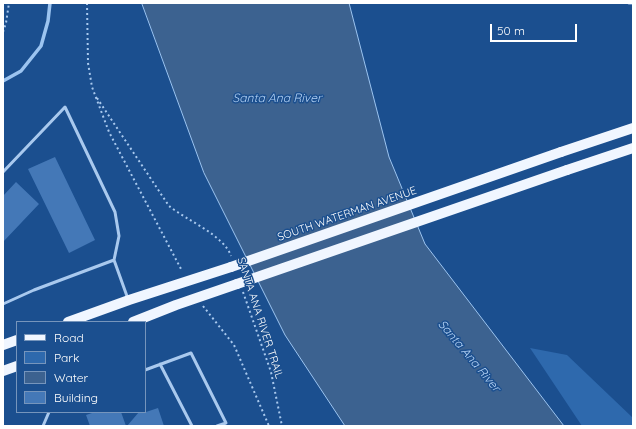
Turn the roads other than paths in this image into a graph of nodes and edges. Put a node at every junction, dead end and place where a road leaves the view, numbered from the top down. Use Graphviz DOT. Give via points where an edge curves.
graph roads {
  1 [pos="629,3"];
  2 [pos="633,4"];
  3 [pos="633,128"];
  4 [pos="633,148"];
  5 [pos="3,172"];
  6 [pos="114,260"];
  7 [pos="129,300"];
  8 [pos="3,304"];
  9 [pos="71,321"];
  10 [pos="134,321"];
  11 [pos="16,340"];
  12 [pos="3,345"];
  13 [pos="160,364"];
  14 [pos="16,366"];
  15 [pos="146,370"];
  16 [pos="3,371"];
  17 [pos="49,413"];
  18 [pos="43,426"];
  19 [pos="192,426"];
  20 [pos="217,426"];
  1 -- 2 [label="lane"];
  3 -- 7 [label="main road, SOUTH WATERMAN AVENUE, bridge" via="231,263"];
  4 -- 10 [label="main road, bridge" via="240,287 176,304"];
  5 -- 6 [label="lane" via="65,108 115,212 118,236"];
  6 -- 7 [label="lane"];
  6 -- 8 [label="lane"];
  7 -- 9 [label="main road, SOUTH WATERMAN AVENUE"];
  11 -- 12 [label="main road"];
  13 -- 15 [label="lane"];
  13 -- 19 [label="lane"];
  13 -- 20 [label="lane" via="191,353 226,423"];
  14 -- 16 [label="main road"];
  17 -- 18 [label="lane"];
}
